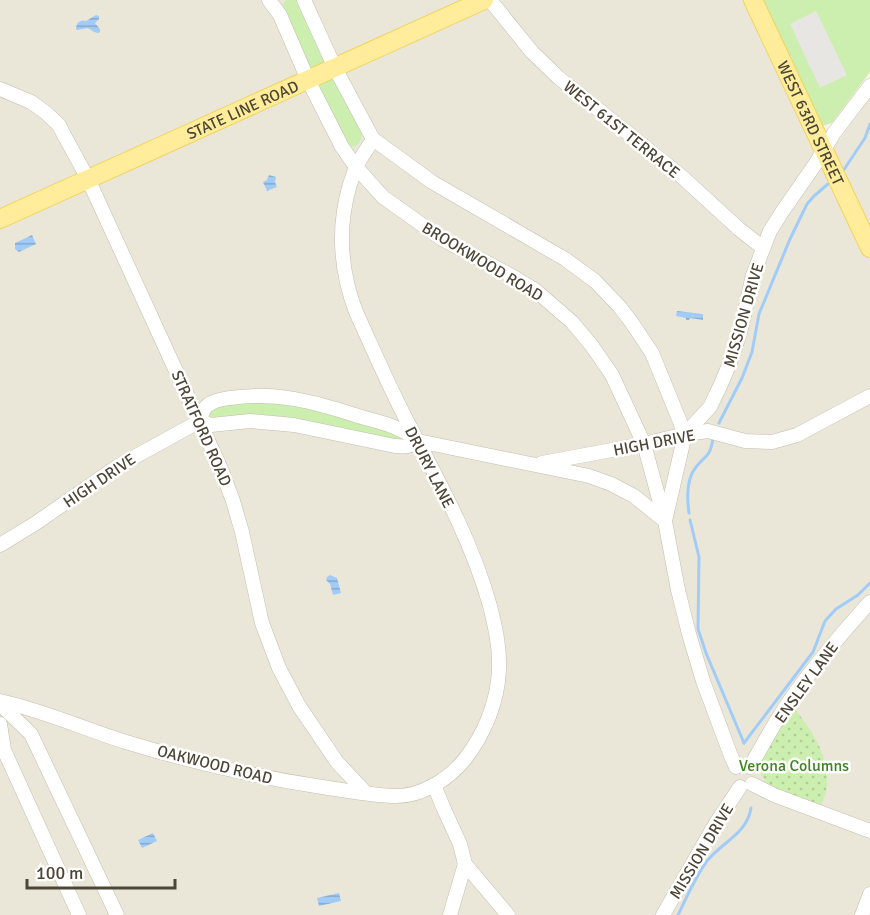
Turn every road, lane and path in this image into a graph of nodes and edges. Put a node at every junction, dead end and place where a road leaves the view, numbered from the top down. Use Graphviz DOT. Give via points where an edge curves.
graph roads {
  1 [pos="269,0"];
  2 [pos="304,0"];
  3 [pos="484,0"];
  4 [pos="490,0"];
  5 [pos="753,0"];
  6 [pos="335,68"];
  7 [pos="308,80"];
  8 [pos="870,86"];
  9 [pos="0,89"];
  10 [pos="374,139"];
  11 [pos="824,150"];
  12 [pos="356,167"];
  13 [pos="88,179"];
  14 [pos="0,219"];
  15 [pos="763,248"];
  16 [pos="870,248"];
  17 [pos="870,396"];
  18 [pos="200,421"];
  19 [pos="685,434"];
  20 [pos="418,441"];
  21 [pos="644,444"];
  22 [pos="534,464"];
  23 [pos="665,521"];
  24 [pos="0,545"];
  25 [pos="870,602"];
  26 [pos="0,703"];
  27 [pos="46,714"];
  28 [pos="0,724"];
  29 [pos="32,734"];
  30 [pos="2,749"];
  31 [pos="337,762"];
  32 [pos="743,767"];
  33 [pos="434,785"];
  34 [pos="746,786"];
  35 [pos="325,788"];
  36 [pos="364,792"];
  37 [pos="870,831"];
  38 [pos="465,864"];
  39 [pos="870,894"];
  40 [pos="79,915"];
  41 [pos="117,915"];
  42 [pos="450,915"];
  43 [pos="508,915"];
  44 [pos="663,915"];
  45 [pos="862,915"];
  1 -- 7 [label="street, BROOKWOOD ROAD" via="280,15"];
  2 -- 6 [label="street"];
  3 -- 6 [label="main road, STATE LINE ROAD"];
  4 -- 15 [label="street, WEST 61ST TERRACE" via="559,78"];
  5 -- 11 [label="main road, WEST 63RD STREET"];
  6 -- 7 [label="main road, STATE LINE ROAD"];
  6 -- 10 [label="street"];
  7 -- 12 [label="street, BROOKWOOD ROAD"];
  7 -- 13 [label="main road, STATE LINE ROAD"];
  8 -- 11 [label="street, MISSION DRIVE"];
  9 -- 13 [label="street, STRATFORD ROAD" via="31,102 52,118"];
  10 -- 12 [label="street, DRURY LANE"];
  10 -- 19 [label="street" via="432,182 565,259 595,281 619,306 652,353"];
  11 -- 15 [label="street, MISSION DRIVE" via="770,231"];
  11 -- 16 [label="main road, WEST 63RD STREET"];
  12 -- 20 [label="street, DRURY LANE" via="341,231 346,283"];
  12 -- 21 [label="street, BROOKWOOD ROAD" via="383,197 442,239 535,290 572,322 612,375"];
  13 -- 14 [label="main road, STATE LINE ROAD"];
  13 -- 18 [label="street, STRATFORD ROAD"];
  15 -- 19 [label="street, MISSION DRIVE" via="722,384 710,406"];
  17 -- 19 [label="street, HIGH DRIVE" via="797,435 772,442 745,441 708,431"];
  18 -- 20 [label="street, HIGH DRIVE" via="211,425 249,421 294,425 395,446 407,447"];
  18 -- 20 [label="street, HIGH DRIVE" via="205,408 215,401 276,396 304,400 401,428"];
  18 -- 24 [label="street, HIGH DRIVE" via="118,466"];
  18 -- 31 [label="street, STRATFORD ROAD" via="233,501 270,648 299,706"];
  19 -- 21 [label="street, HIGH DRIVE"];
  19 -- 23 [label="street, MISSION DRIVE"];
  20 -- 22 [label="street, HIGH DRIVE"];
  20 -- 33 [label="street, DRURY LANE" via="475,560 499,647 496,693 489,718 460,765"];
  21 -- 22 [label="street, HIGH DRIVE"];
  21 -- 23 [label="street, BROOKWOOD ROAD"];
  22 -- 23 [label="street, HIGH DRIVE" via="611,484 634,496"];
  23 -- 32 [label="street, MISSION DRIVE" via="678,590 703,681 719,726"];
  25 -- 32 [label="street, ENSLEY LANE" via="819,661"];
  26 -- 27 [label="street, OAKWOOD ROAD"];
  26 -- 29 [label="street"];
  27 -- 29 [label="street"];
  27 -- 35 [label="street, OAKWOOD ROAD" via="178,757"];
  28 -- 30 [label="street"];
  29 -- 41 [label="street"];
  30 -- 40 [label="street"];
  31 -- 35 [label="street" via="335,780"];
  31 -- 36 [label="street, STRATFORD ROAD"];
  32 -- 34 [label="street, MISSION DRIVE" via="753,774"];
  33 -- 36 [label="street, OAKWOOD ROAD" via="410,795"];
  33 -- 38 [label="street"];
  34 -- 37 [label="street"];
  34 -- 44 [label="street, MISSION DRIVE" via="716,823"];
  35 -- 36 [label="street, OAKWOOD ROAD"];
  38 -- 42 [label="street"];
  38 -- 43 [label="street"];
  39 -- 45 [label="street"];
}
